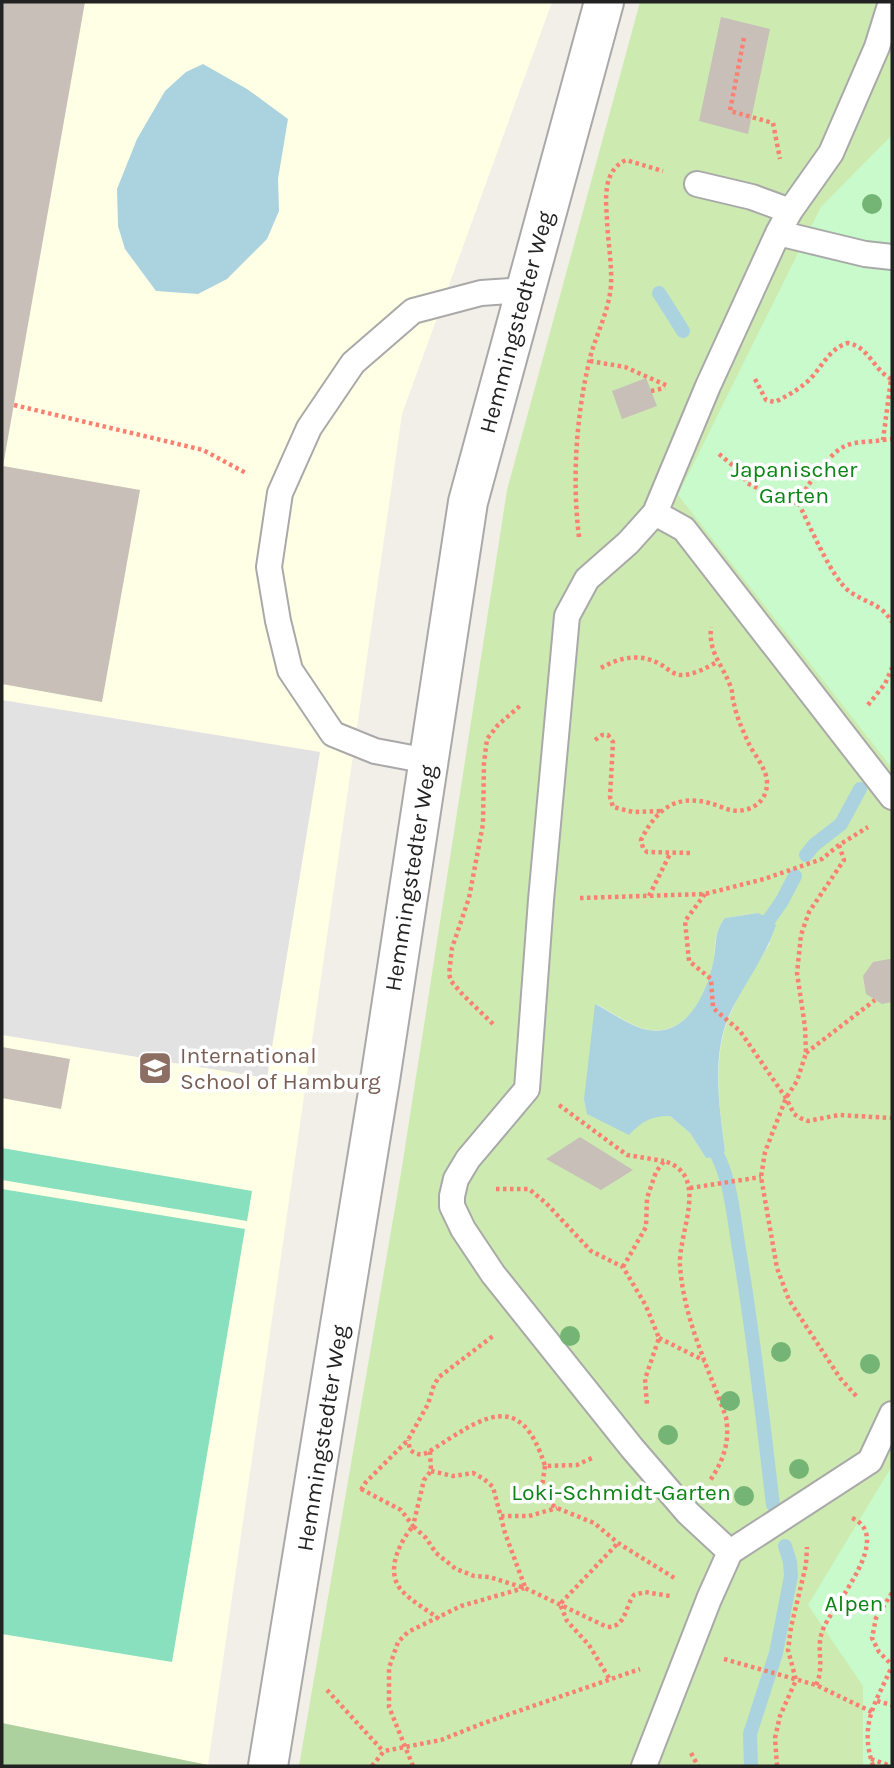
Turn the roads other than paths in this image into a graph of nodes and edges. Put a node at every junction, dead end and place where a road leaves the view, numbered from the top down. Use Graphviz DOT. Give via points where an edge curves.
graph roads {
  1 [pos="604,2"];
  2 [pos="891,2"];
  3 [pos="697,184"];
  4 [pos="790,211"];
  5 [pos="778,233"];
  6 [pos="892,257"];
  7 [pos="525,290"];
  8 [pos="655,513"];
  9 [pos="428,761"];
  10 [pos="892,797"];
  11 [pos="890,1426"];
  12 [pos="730,1552"];
  13 [pos="268,1766"];
  14 [pos="644,1766"];
  1 -- 7 [label="street, Hemmingstedter Weg"];
  2 -- 4 [label="lane" via="877,47 831,153"];
  3 -- 4 [label="lane"];
  4 -- 5 [label="lane"];
  5 -- 6 [label="lane"];
  5 -- 8 [label="lane"];
  7 -- 9 [label="street, Hemmingstedter Weg" via="467,502"];
  7 -- 9 [label="lane" via="481,293 413,311 353,363 309,428 280,493 269,567 290,670 333,734 374,751"];
  8 -- 10 [label="lane" via="684,529"];
  8 -- 12 [label="lane" via="587,579 567,616 527,1089 468,1159 452,1196 455,1215 493,1274 627,1442 688,1513"];
  9 -- 13 [label="street, Hemmingstedter Weg"];
  11 -- 12 [label="lane" via="870,1461"];
  12 -- 14 [label="lane"];
}
